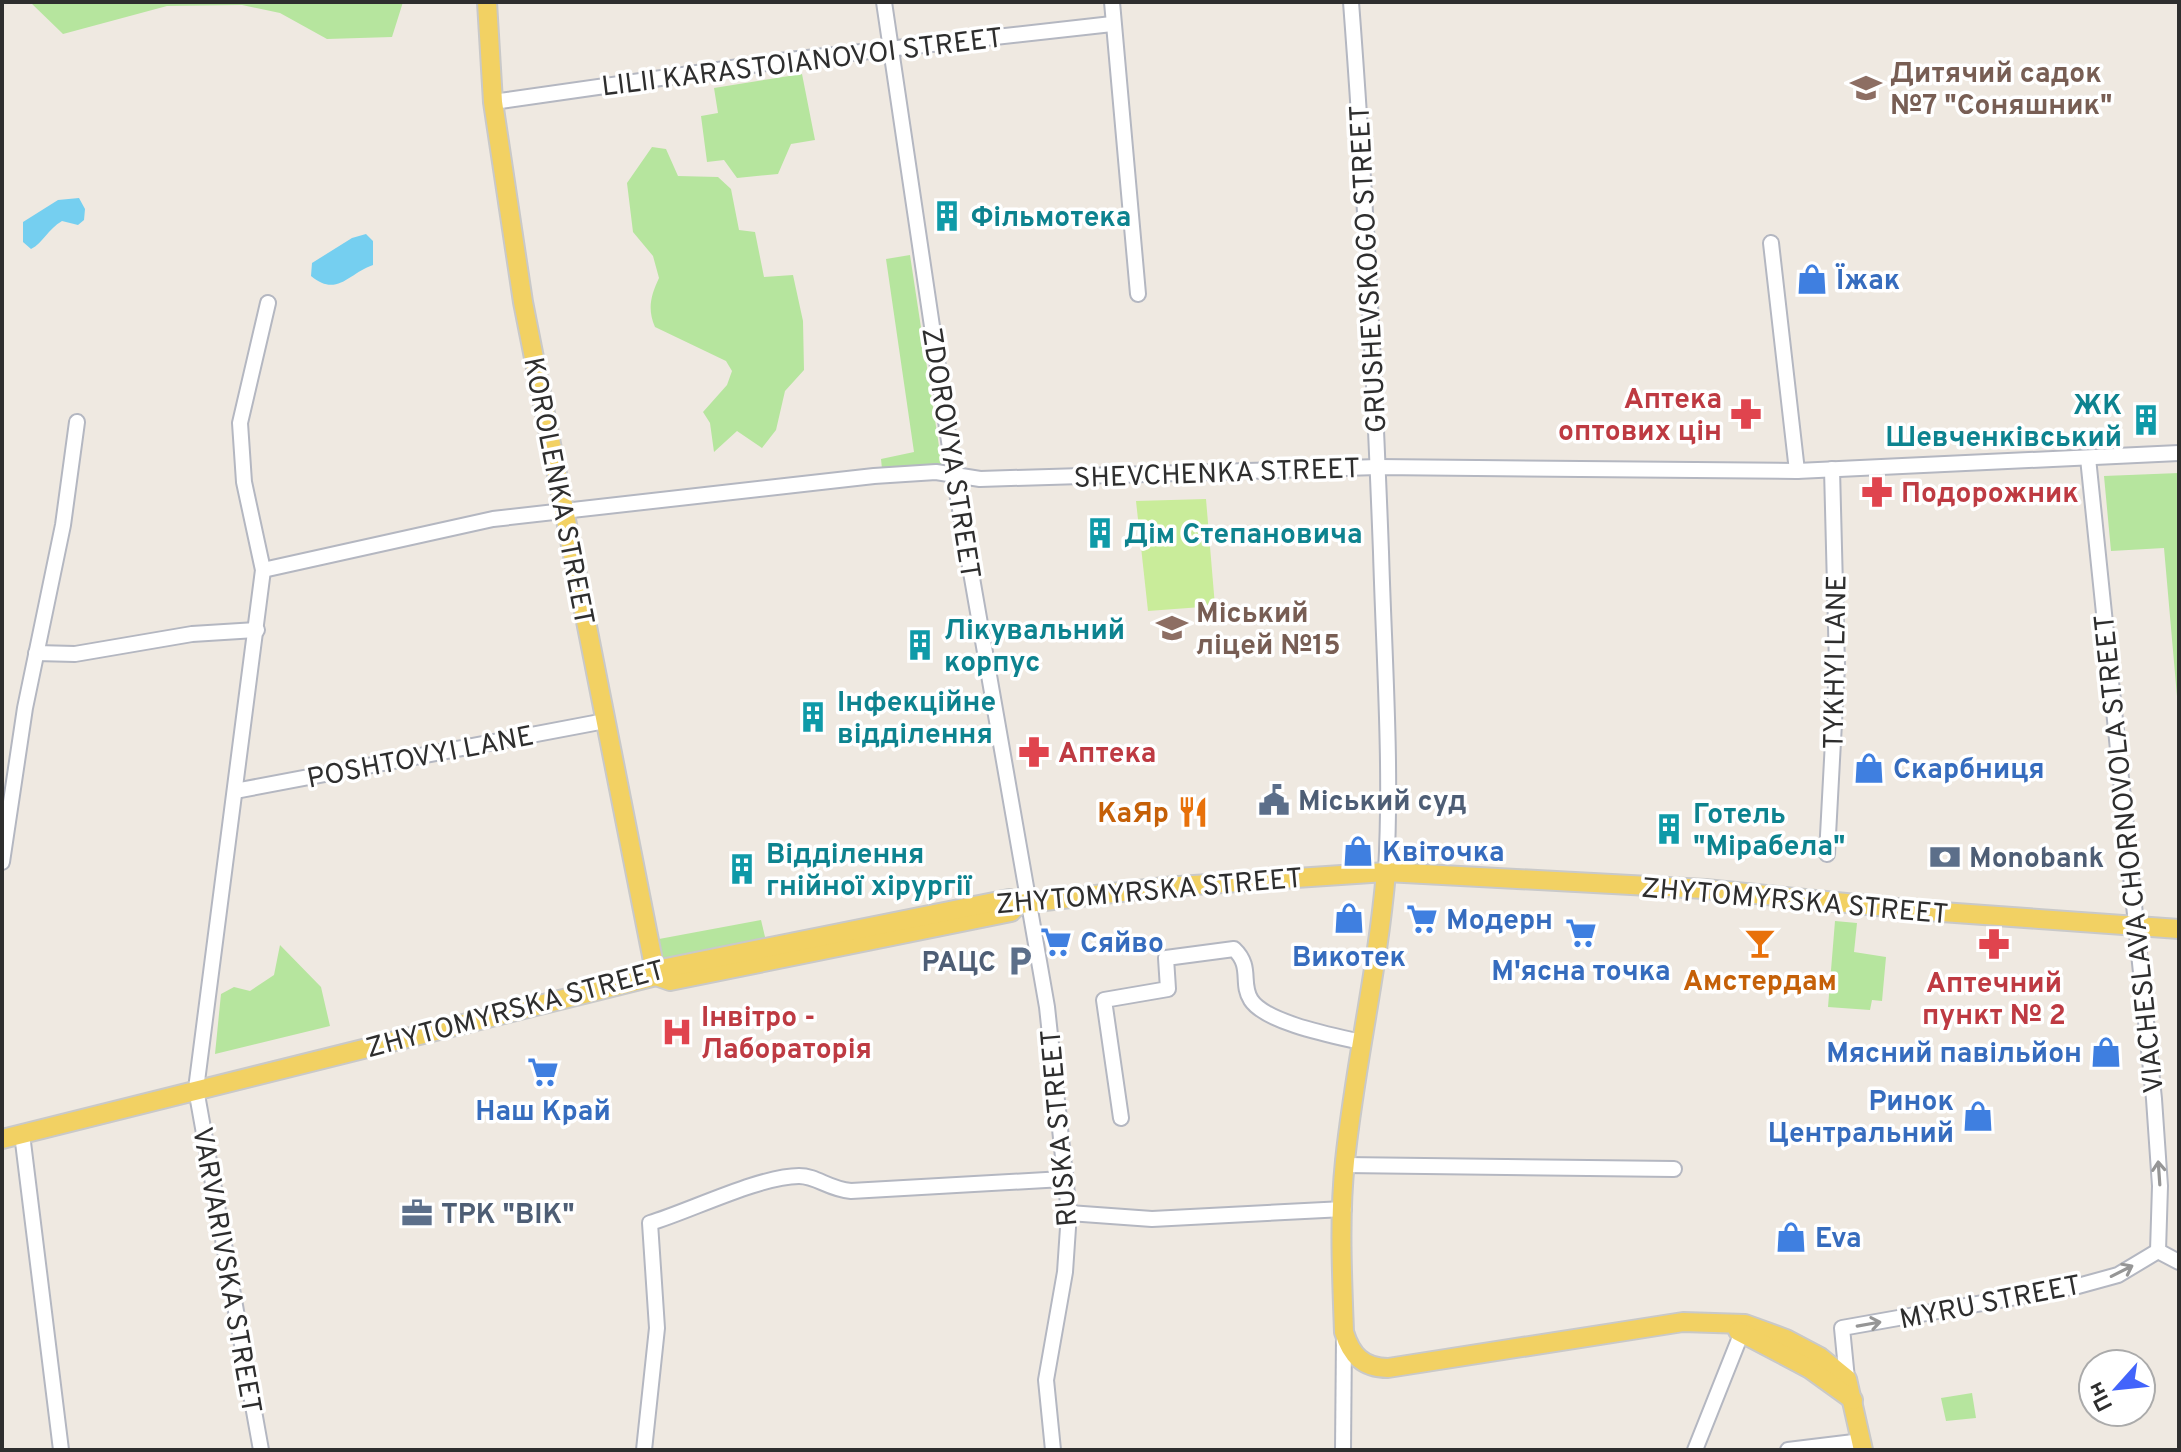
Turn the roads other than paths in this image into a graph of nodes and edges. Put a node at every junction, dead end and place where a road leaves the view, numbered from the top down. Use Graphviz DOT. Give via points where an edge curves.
graph roads {
  1 [pos="487,2"];
  2 [pos="884,2"];
  3 [pos="1112,2"];
  4 [pos="1351,2"];
  5 [pos="1112,24"];
  6 [pos="891,50"];
  7 [pos="493,102"];
  8 [pos="1771,243"];
  9 [pos="1138,294"];
  10 [pos="268,303"];
  11 [pos="77,422"];
  12 [pos="2179,453"];
  13 [pos="2088,458"];
  14 [pos="1378,467"];
  15 [pos="1832,469"];
  16 [pos="1797,471"];
  17 [pos="954,475"];
  18 [pos="562,508"];
  19 [pos="263,570"];
  20 [pos="257,630"];
  21 [pos="36,653"];
  22 [pos="605,721"];
  23 [pos="235,791"];
  24 [pos="1827,854"];
  25 [pos="2,862"];
  26 [pos="1386,872"];
  27 [pos="1024,903"];
  28 [pos="2137,928"];
  29 [pos="2179,929"];
  30 [pos="656,976"];
  31 [pos="1361,1042"];
  32 [pos="196,1089"];
  33 [pos="1121,1118"];
  34 [pos="22,1134"];
  35 [pos="2,1139"];
  36 [pos="1344,1165"];
  37 [pos="1674,1169"];
  38 [pos="1063,1179"];
  39 [pos="1344,1209"];
  40 [pos="1069,1213"];
  41 [pos="2158,1251"];
  42 [pos="2179,1262"];
  43 [pos="1720,1322"];
  44 [pos="1344,1332"];
  45 [pos="1742,1332"];
  46 [pos="1847,1379"];
  47 [pos="1855,1402"];
  48 [pos="1862,1446"];
  49 [pos="61,1450"];
  50 [pos="261,1450"];
  51 [pos="644,1450"];
  52 [pos="1053,1450"];
  53 [pos="1343,1450"];
  54 [pos="1695,1450"];
  55 [pos="1788,1450"];
  1 -- 7 [label="main road, KOROLENKA STREET"];
  2 -- 6 [label="street, ZDOROVYA STREET"];
  3 -- 5 [label="street"];
  4 -- 14 [label="street, GRUSHEVSKOGO STREET"];
  5 -- 6 [label="street, LILII KARASTOIANOVOI STREET"];
  5 -- 9 [label="street"];
  6 -- 7 [label="street, LILII KARASTOIANOVOI STREET"];
  6 -- 17 [label="street, ZDOROVYA STREET"];
  7 -- 18 [label="main road, KOROLENKA STREET"];
  8 -- 16 [label="street"];
  10 -- 19 [label="street, VARVARIVSKA STREET" via="240,423 244,482"];
  11 -- 21 [label="street" via="63,525"];
  12 -- 13 [label="street, SHEVCHENKA STREET"];
  13 -- 15 [label="street, SHEVCHENKA STREET"];
  13 -- 28 [label="street, VIACHESLAVA CHORNOVOLA STREET"];
  14 -- 16 [label="street, SHEVCHENKA STREET"];
  14 -- 17 [label="street, SHEVCHENKA STREET" via="980,479"];
  14 -- 26 [label="street, GRUSHEVSKOGO STREET"];
  15 -- 16 [label="street, SHEVCHENKA STREET"];
  15 -- 24 [label="street, TYKHYI LANE" via="1837,666"];
  17 -- 18 [label="street, SHEVCHENKA STREET" via="874,476"];
  17 -- 27 [label="street, ZDOROVYA STREET"];
  18 -- 19 [label="street, SHEVCHENKA STREET" via="423,532"];
  18 -- 22 [label="main road, KOROLENKA STREET"];
  19 -- 20 [label="street, VARVARIVSKA STREET"];
  20 -- 21 [label="street" via="192,634 75,654"];
  20 -- 23 [label="street, VARVARIVSKA STREET"];
  21 -- 25 [label="street"];
  22 -- 23 [label="street, POSHTOVYI LANE"];
  22 -- 30 [label="main road, KOROLENKA STREET"];
  23 -- 32 [label="street, VARVARIVSKA STREET"];
  26 -- 27 [label="main road, ZHYTOMYRSKA STREET" via="1278,877"];
  26 -- 28 [label="main road, ZHYTOMYRSKA STREET" via="1705,889"];
  26 -- 31 [label="main road"];
  27 -- 30 [label="main road, ZHYTOMYRSKA STREET" via="1009,899 888,921 666,968"];
  27 -- 38 [label="street, RUSKA STREET" via="1047,1007"];
  28 -- 29 [label="main road, ZHYTOMYRSKA STREET"];
  41 -- 28 [label="street, VIACHESLAVA CHORNOVOLA STREET, one-way" via="2160,1186"];
  30 -- 32 [label="main road, ZHYTOMYRSKA STREET"];
  31 -- 33 [label="street" via="1263,1012 1250,999 1245,959 1234,949 1166,958 1168,989 1104,1000"];
  31 -- 36 [label="main road"];
  32 -- 34 [label="main road, ZHYTOMYRSKA STREET"];
  32 -- 50 [label="street, VARVARIVSKA STREET"];
  34 -- 35 [label="main road, ZHYTOMYRSKA STREET"];
  34 -- 49 [label="street"];
  36 -- 37 [label="street"];
  36 -- 39 [label="main road"];
  38 -- 40 [label="street, RUSKA STREET"];
  38 -- 51 [label="street" via="851,1191 799,1176 650,1223 657,1328"];
  39 -- 40 [label="street" via="1152,1219"];
  39 -- 44 [label="main road"];
  40 -- 52 [label="street, RUSKA STREET" via="1065,1272 1046,1380"];
  41 -- 42 [label="street"];
  46 -- 41 [label="street, MYRU STREET, one-way" via="1842,1328 2078,1286 2118,1275"];
  43 -- 44 [label="main road" via="1683,1322 1388,1368 1371,1366 1354,1355"];
  43 -- 45 [label="main road"];
  43 -- 46 [label="main road" via="1775,1334 1820,1357"];
  44 -- 53 [label="street"];
  45 -- 47 [label="main road" via="1810,1369"];
  45 -- 54 [label="street"];
  46 -- 47 [label="main road"];
  47 -- 48 [label="main road"];
  48 -- 55 [label="street"];
}
